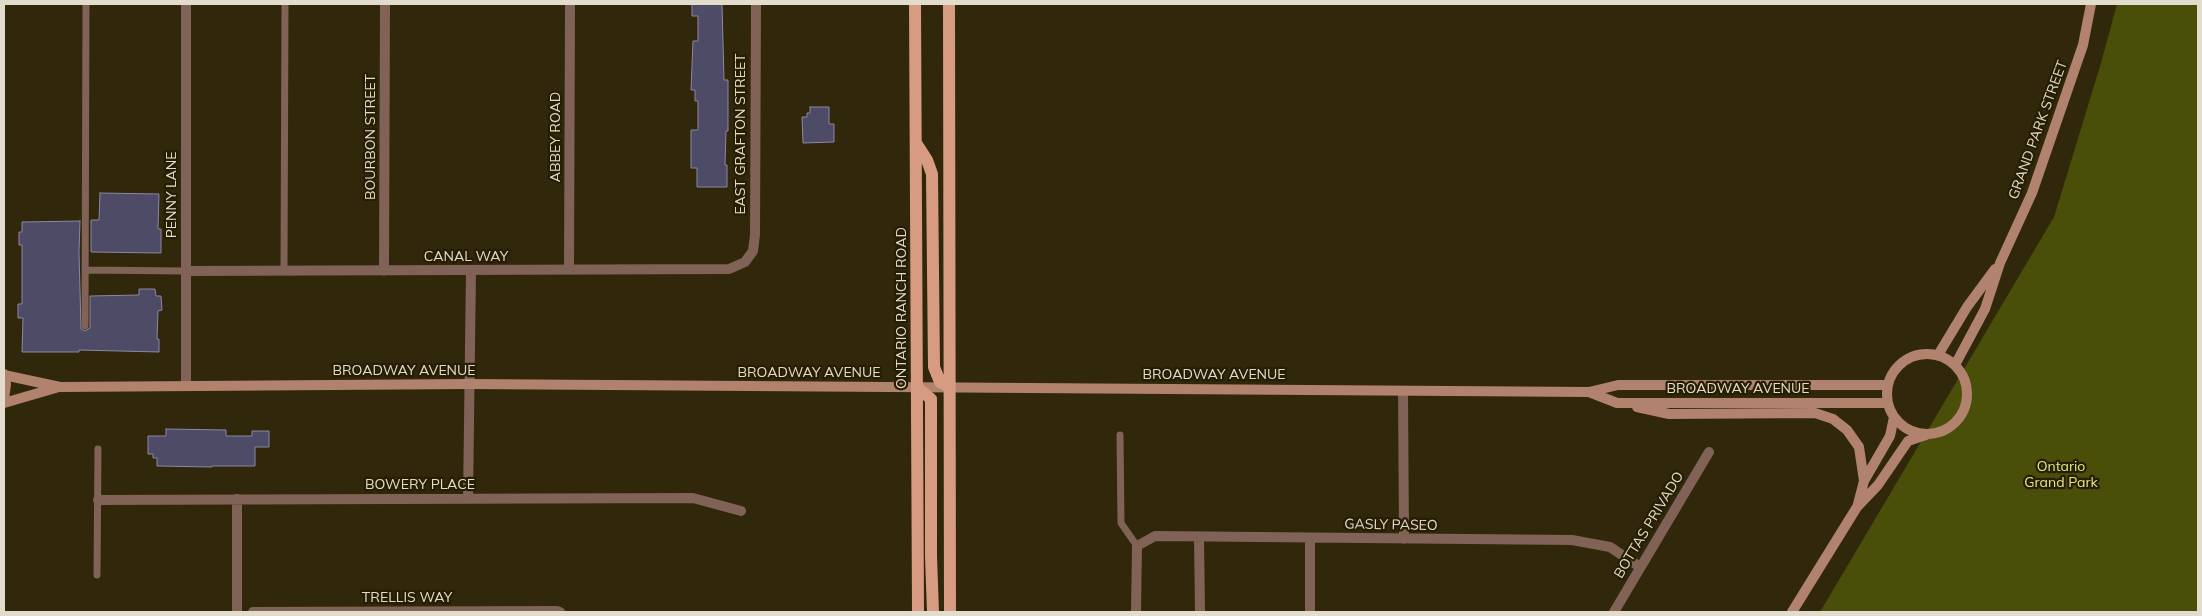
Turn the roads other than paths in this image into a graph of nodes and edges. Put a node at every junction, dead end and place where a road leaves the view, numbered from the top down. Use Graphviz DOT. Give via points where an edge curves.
graph roads {
  1 [pos="86,4"];
  2 [pos="186,4"];
  3 [pos="285,4"];
  4 [pos="385,4"];
  5 [pos="570,4"];
  6 [pos="756,4"];
  7 [pos="915,4"];
  8 [pos="949,4"];
  9 [pos="2091,4"];
  10 [pos="916,144"];
  11 [pos="745,262"];
  12 [pos="2000,263"];
  13 [pos="85,270"];
  14 [pos="471,270"];
  15 [pos="569,270"];
  16 [pos="186,271"];
  17 [pos="284,271"];
  18 [pos="384,271"];
  19 [pos="85,326"];
  20 [pos="1938,355"];
  21 [pos="1955,365"];
  22 [pos="4,374"];
  23 [pos="469,384"];
  24 [pos="1887,385"];
  25 [pos="186,386"];
  26 [pos="60,387"];
  27 [pos="917,387"];
  28 [pos="949,387"];
  29 [pos="1403,391"];
  30 [pos="1589,392"];
  31 [pos="4,399"];
  32 [pos="4,403"];
  33 [pos="1617,403"];
  34 [pos="1888,403"];
  35 [pos="1894,417"];
  36 [pos="1120,435"];
  37 [pos="1927,435"];
  38 [pos="98,449"];
  39 [pos="1708,452"];
  40 [pos="1864,481"];
  41 [pos="237,499"];
  42 [pos="468,499"];
  43 [pos="98,500"];
  44 [pos="1857,507"];
  45 [pos="741,511"];
  46 [pos="1199,537"];
  47 [pos="1310,538"];
  48 [pos="1404,539"];
  49 [pos="1137,546"];
  50 [pos="1640,567"];
  51 [pos="98,575"];
  52 [pos="237,612"];
  53 [pos="253,612"];
  54 [pos="368,612"];
  55 [pos="560,612"];
  56 [pos="918,612"];
  57 [pos="933,612"];
  58 [pos="950,612"];
  59 [pos="1136,612"];
  60 [pos="1200,612"];
  61 [pos="1310,612"];
  62 [pos="1614,612"];
  63 [pos="1792,612"];
  1 -- 13 [label="lane"];
  2 -- 16 [label="street, PENNY LANE"];
  3 -- 17 [label="lane"];
  4 -- 18 [label="street, BOURBON STREET"];
  5 -- 15 [label="street, ABBEY ROAD"];
  6 -- 11 [label="street, EAST GRAFTON STREET" via="755,235 753,251"];
  7 -- 10 [label="main road, ONTARIO RANCH ROAD"];
  8 -- 28 [label="main road"];
  9 -- 12 [label="street, GRAND PARK STREET" via="2083,45 2035,184"];
  10 -- 27 [label="main road, ONTARIO RANCH ROAD"];
  10 -- 28 [label="main road" via="932,174 934,368 940,382"];
  11 -- 15 [label="street, CANAL WAY" via="729,269"];
  12 -- 20 [label="street, GRAND PARK STREET" via="1967,307"];
  12 -- 21 [label="street, GRAND PARK STREET" via="1985,310"];
  13 -- 16 [label="lane"];
  13 -- 19 [label="lane"];
  14 -- 15 [label="street, CANAL WAY"];
  14 -- 18 [label="street, CANAL WAY"];
  14 -- 23 [label="street"];
  16 -- 17 [label="street, CANAL WAY"];
  16 -- 25 [label="street, PENNY LANE"];
  17 -- 18 [label="street, CANAL WAY"];
  20 -- 21 [label="street"];
  20 -- 24 [label="street" via="1914,356 1903,362"];
  21 -- 37 [label="street" via="1966,386 1964,410 1950,428"];
  22 -- 26 [label="street, BROADWAY AVENUE"];
  22 -- 31 [label="street"];
  23 -- 25 [label="street, BROADWAY AVENUE"];
  23 -- 27 [label="street, BROADWAY AVENUE"];
  23 -- 42 [label="street"];
  24 -- 30 [label="street, BROADWAY AVENUE" via="1618,385"];
  24 -- 34 [label="street"];
  25 -- 26 [label="street, BROADWAY AVENUE"];
  26 -- 32 [label="street, BROADWAY AVENUE"];
  27 -- 28 [label="street, BROADWAY AVENUE"];
  27 -- 56 [label="main road, ONTARIO RANCH ROAD"];
  27 -- 57 [label="main road" via="931,399"];
  28 -- 29 [label="street, BROADWAY AVENUE"];
  28 -- 58 [label="main road"];
  29 -- 30 [label="street, BROADWAY AVENUE"];
  29 -- 48 [label="street"];
  30 -- 33 [label="street, BROADWAY AVENUE"];
  33 -- 34 [label="street, BROADWAY AVENUE"];
  33 -- 40 [label="street" via="1670,414 1815,413 1833,419 1847,430 1859,447"];
  34 -- 35 [label="street"];
  35 -- 37 [label="street" via="1908,430"];
  35 -- 40 [label="street" via="1890,436"];
  36 -- 49 [label="lane" via="1121,523"];
  37 -- 44 [label="street" via="1908,441 1878,485"];
  38 -- 43 [label="lane"];
  39 -- 50 [label="street, BOTTAS PRIVADO"];
  40 -- 44 [label="street"];
  41 -- 42 [label="street, BOWERY PLACE"];
  41 -- 43 [label="street, BOWERY PLACE"];
  41 -- 52 [label="street"];
  42 -- 45 [label="street, BOWERY PLACE" via="693,498"];
  43 -- 51 [label="lane"];
  44 -- 63 [label="street"];
  46 -- 47 [label="street, GASLY PASEO"];
  46 -- 49 [label="street, GASLY PASEO" via="1156,536"];
  46 -- 60 [label="street"];
  47 -- 48 [label="street, GASLY PASEO"];
  47 -- 61 [label="street"];
  48 -- 50 [label="street, GASLY PASEO" via="1572,540 1610,547"];
  49 -- 59 [label="street"];
  50 -- 62 [label="street, BOTTAS PRIVADO"];
  53 -- 54 [label="street, TRELLIS WAY"];
  54 -- 55 [label="street, TRELLIS WAY"];
}
